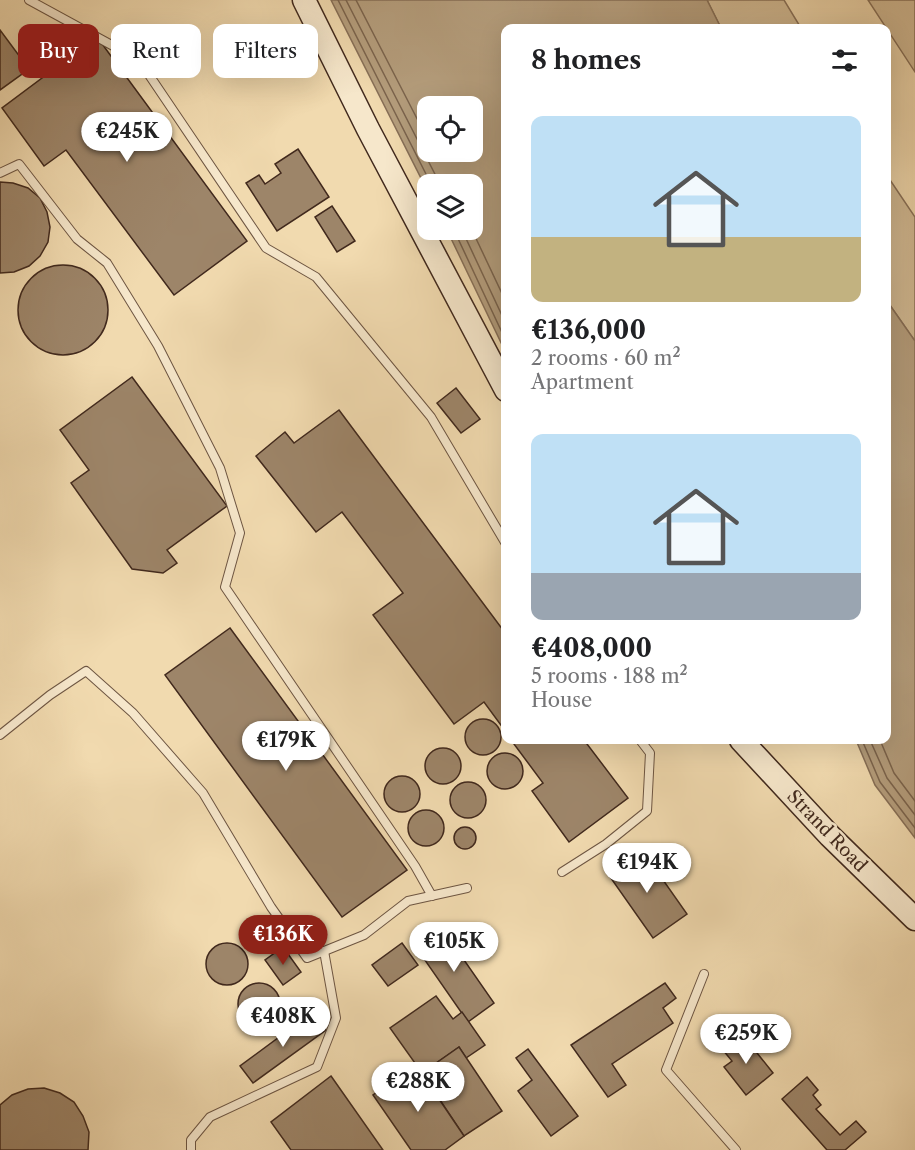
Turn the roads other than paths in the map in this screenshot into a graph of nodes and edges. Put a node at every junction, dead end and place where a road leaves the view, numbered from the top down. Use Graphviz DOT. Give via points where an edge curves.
graph roads {
  1 [pos="29,0"];
  2 [pos="304,0"];
  3 [pos="0,173"];
  4 [pos="501,380"];
  5 [pos="501,536"];
  6 [pos="0,735"];
  7 [pos="643,744"];
  8 [pos="745,744"];
  9 [pos="562,872"];
  10 [pos="467,888"];
  11 [pos="432,896"];
  12 [pos="915,919"];
  13 [pos="324,951"];
  14 [pos="704,974"];
  15 [pos="191,1150"];
  16 [pos="736,1150"];
  1 -- 5 [label="lane" via="140,60 266,248 316,277 431,417"];
  2 -- 4 [label="main road"];
  3 -- 11 [label="lane" via="19,164 77,238 107,262 158,346 220,468 240,533 225,587"];
  6 -- 13 [label="lane" via="86,671 133,713 203,793 270,908 307,958"];
  7 -- 9 [label="lane" via="650,753 647,811"];
  8 -- 12 [label="main road, Strand Road"];
  10 -- 11 [label="lane"];
  11 -- 13 [label="lane" via="408,901 364,935"];
  13 -- 15 [label="lane" via="336,1018 316,1067 210,1117 191,1140"];
  14 -- 16 [label="lane" via="666,1070"];
}
